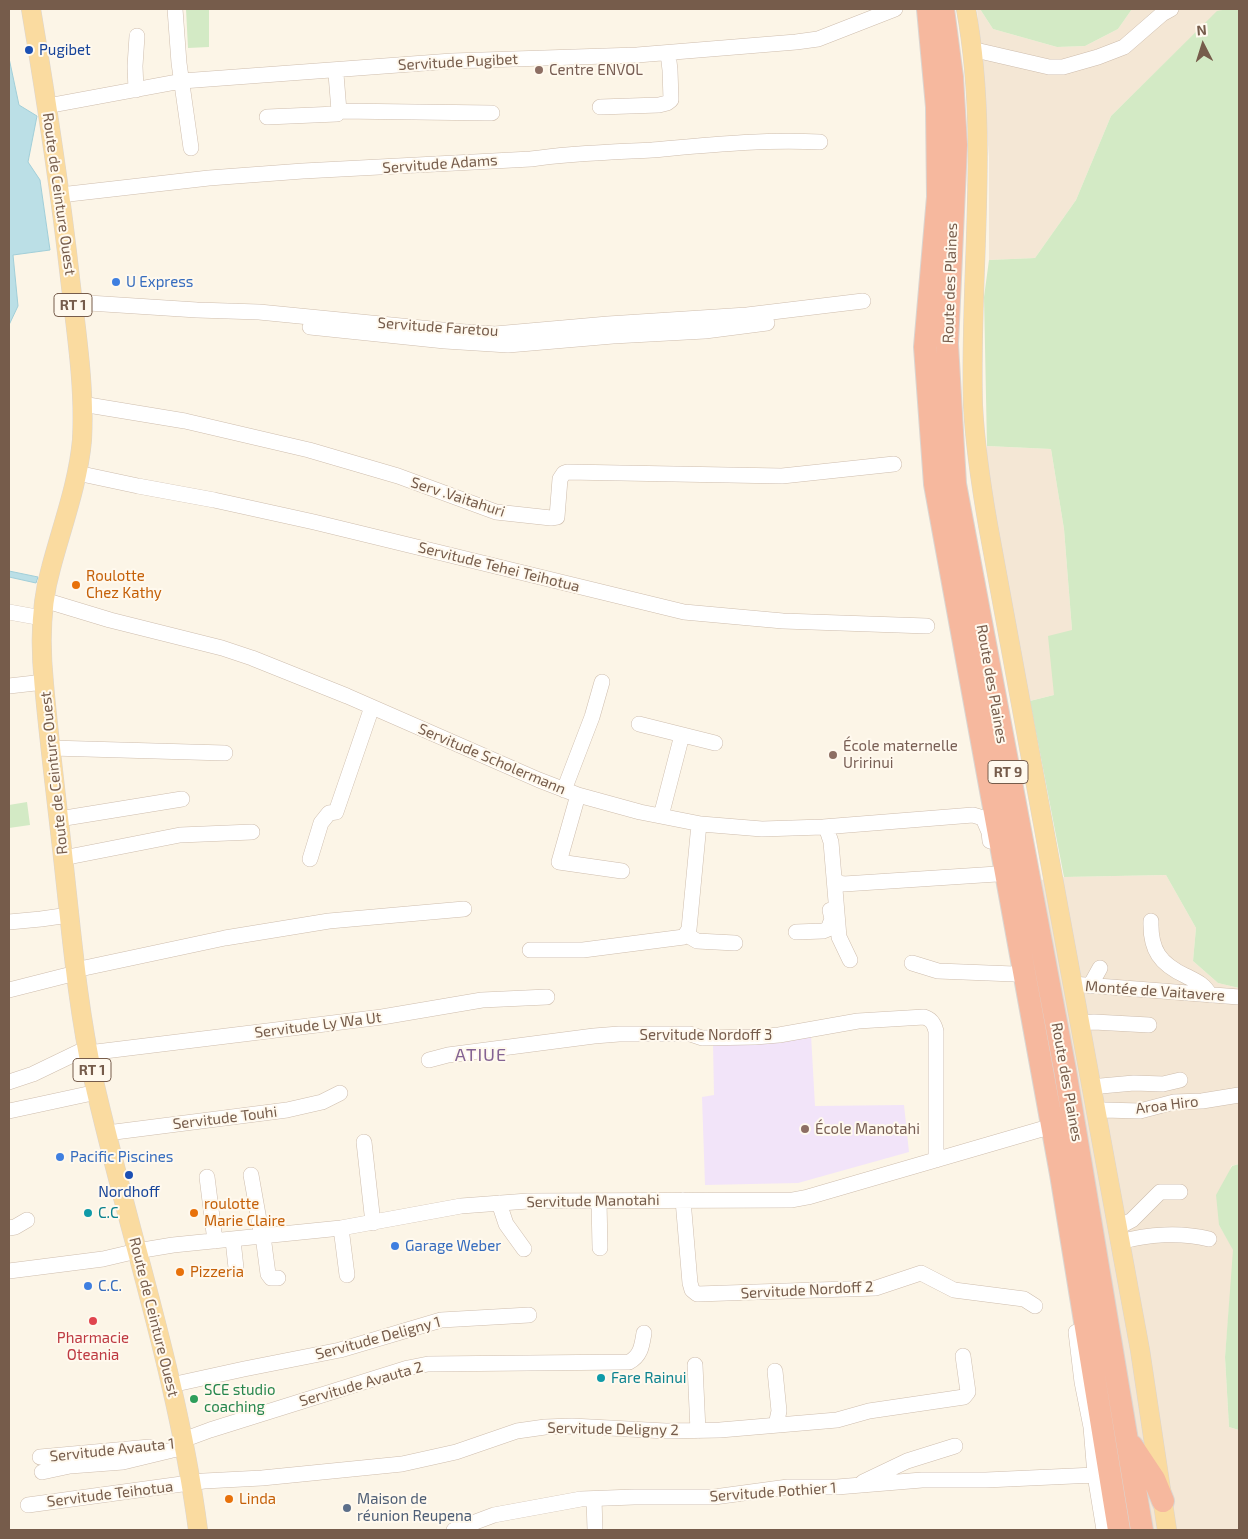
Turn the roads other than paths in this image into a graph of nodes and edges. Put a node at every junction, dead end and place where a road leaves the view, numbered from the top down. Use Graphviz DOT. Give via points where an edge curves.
graph roads {
  1 [pos="31,9"];
  2 [pos="175,9"];
  3 [pos="895,9"];
  4 [pos="928,9"];
  5 [pos="943,9"];
  6 [pos="966,9"];
  7 [pos="1171,9"];
  8 [pos="137,36"];
  9 [pos="971,49"];
  10 [pos="668,53"];
  11 [pos="338,70"];
  12 [pos="182,81"];
  13 [pos="136,90"];
  14 [pos="47,106"];
  15 [pos="600,107"];
  16 [pos="339,111"];
  17 [pos="492,113"];
  18 [pos="267,118"];
  19 [pos="820,142"];
  20 [pos="190,148"];
  21 [pos="60,195"];
  22 [pos="862,301"];
  23 [pos="73,305"];
  24 [pos="808,317"];
  25 [pos="82,404"];
  26 [pos="894,464"];
  27 [pos="77,474"];
  28 [pos="43,609"];
  29 [pos="9,612"];
  30 [pos="927,626"];
  31 [pos="44,682"];
  32 [pos="602,682"];
  33 [pos="9,686"];
  34 [pos="372,707"];
  35 [pos="639,724"];
  36 [pos="682,735"];
  37 [pos="715,743"];
  38 [pos="51,748"];
  39 [pos="225,753"];
  40 [pos="571,792"];
  41 [pos="182,799"];
  42 [pos="661,816"];
  43 [pos="59,819"];
  44 [pos="700,824"];
  45 [pos="822,827"];
  46 [pos="252,832"];
  47 [pos="63,858"];
  48 [pos="310,859"];
  49 [pos="622,871"];
  50 [pos="997,874"];
  51 [pos="834,879"];
  52 [pos="464,909"];
  53 [pos="69,915"];
  54 [pos="1151,921"];
  55 [pos="9,922"];
  56 [pos="688,932"];
  57 [pos="796,932"];
  58 [pos="735,939"];
  59 [pos="530,950"];
  60 [pos="850,960"];
  61 [pos="912,962"];
  62 [pos="1100,968"];
  63 [pos="75,969"];
  64 [pos="1014,974"];
  65 [pos="9,984"];
  66 [pos="1081,985"];
  67 [pos="9,990"];
  68 [pos="1210,994"];
  69 [pos="547,998"];
  70 [pos="1239,998"];
  71 [pos="1079,1023"];
  72 [pos="1149,1025"];
  73 [pos="88,1051"];
  74 [pos="429,1060"];
  75 [pos="1180,1080"];
  76 [pos="9,1082"];
  77 [pos="1147,1084"];
  78 [pos="1090,1087"];
  79 [pos="97,1092"];
  80 [pos="340,1093"];
  81 [pos="1239,1095"];
  82 [pos="1151,1109"];
  83 [pos="9,1111"];
  84 [pos="1096,1114"];
  85 [pos="1042,1129"];
  86 [pos="107,1132"];
  87 [pos="364,1142"];
  88 [pos="936,1160"];
  89 [pos="251,1175"];
  90 [pos="207,1177"];
  91 [pos="1180,1192"];
  92 [pos="683,1200"];
  93 [pos="599,1201"];
  94 [pos="499,1203"];
  95 [pos="27,1220"];
  96 [pos="373,1223"];
  97 [pos="9,1228"];
  98 [pos="337,1229"];
  99 [pos="1119,1235"];
  100 [pos="263,1236"];
  101 [pos="1209,1239"];
  102 [pos="232,1240"];
  103 [pos="215,1241"];
  104 [pos="600,1248"];
  105 [pos="524,1249"];
  106 [pos="137,1251"];
  107 [pos="236,1268"];
  108 [pos="342,1270"];
  109 [pos="9,1271"];
  110 [pos="278,1278"];
  111 [pos="1035,1306"];
  112 [pos="529,1315"];
  113 [pos="644,1333"];
  114 [pos="962,1356"];
  115 [pos="695,1365"];
  116 [pos="775,1371"];
  117 [pos="171,1385"];
  118 [pos="776,1424"];
  119 [pos="698,1431"];
  120 [pos="1126,1438"];
  121 [pos="184,1443"];
  122 [pos="955,1446"];
  123 [pos="41,1465"];
  124 [pos="1095,1475"];
  125 [pos="192,1483"];
  126 [pos="858,1485"];
  127 [pos="594,1499"];
  128 [pos="1163,1501"];
  129 [pos="28,1504"];
  130 [pos="198,1530"];
  131 [pos="454,1530"];
  132 [pos="595,1530"];
  133 [pos="1104,1530"];
  134 [pos="1119,1530"];
  135 [pos="1142,1530"];
  136 [pos="1167,1530"];
  1 -- 14 [label="main road, Route de Ceinture Ouest / RT 1"];
  2 -- 12 [label="street"];
  3 -- 10 [label="street, Servitude Pugibet" via="818,39"];
  4 -- 134 [label="highway, Route des Plaines / RT 9" via="936,107 938,197 925,347 935,484 1061,1174"];
  5 -- 120 [label="highway, Route des Plaines / RT 9" via="956,145 947,344 955,484 1066,1070"];
  6 -- 9 [label="main road, Route des Plaines"];
  7 -- 9 [label="street" via="1124,47 1063,67 1049,67"];
  8 -- 13 [label="street"];
  9 -- 66 [label="main road, Route des Plaines" via="978,152 973,368 977,455 988,525"];
  10 -- 11 [label="street, Servitude Pugibet" via="452,61"];
  10 -- 15 [label="street" via="671,100 659,105"];
  11 -- 12 [label="street, Servitude Pugibet"];
  11 -- 16 [label="street"];
  12 -- 13 [label="street, Servitude Pugibet"];
  12 -- 20 [label="street"];
  13 -- 14 [label="street, Servitude Pugibet"];
  14 -- 21 [label="main road, Route de Ceinture Ouest / RT 1"];
  16 -- 17 [label="street"];
  16 -- 18 [label="street"];
  19 -- 21 [label="street, Servitude Adams" via="696,146 303,171"];
  21 -- 23 [label="main road, Route de Ceinture Ouest / RT 1"];
  22 -- 23 [label="street, Servitude Faretou" via="748,315 495,334 259,312"];
  23 -- 24 [label="street, Servitude Faretou" via="131,315 250,320 445,342 508,345 705,331"];
  23 -- 25 [label="main road, Route de Ceinture Ouest / RT 1"];
  25 -- 26 [label="street, Serv .Vaitahuri" via="185,422 309,450 398,476 496,512 551,518 557,517 560,479 564,472 782,476"];
  25 -- 27 [label="main road, Route de Ceinture Ouest / RT 1" via="82,441"];
  27 -- 28 [label="main road, Route de Ceinture Ouest / RT 1" via="50,569"];
  27 -- 30 [label="street, Servitude Tehei Teihotua" via="305,520 684,612 793,621"];
  28 -- 29 [label="street, Servitude Scholermann"];
  28 -- 31 [label="main road, Route de Ceinture Ouest / RT 1" via="41,649"];
  28 -- 34 [label="street, Servitude Scholermann" via="110,620 222,648"];
  31 -- 33 [label="street"];
  31 -- 38 [label="main road, Route de Ceinture Ouest / RT 1"];
  32 -- 40 [label="street"];
  34 -- 40 [label="street, Servitude Scholermann"];
  34 -- 48 [label="street" via="336,812 329,813 322,823"];
  35 -- 36 [label="street"];
  36 -- 37 [label="street"];
  36 -- 42 [label="street"];
  38 -- 39 [label="street"];
  38 -- 43 [label="main road, Route de Ceinture Ouest / RT 1"];
  40 -- 42 [label="street, Servitude Scholermann"];
  40 -- 49 [label="street" via="559,862"];
  41 -- 43 [label="street"];
  42 -- 44 [label="street, Servitude Scholermann"];
  43 -- 47 [label="main road, Route de Ceinture Ouest / RT 1"];
  44 -- 45 [label="street, Servitude Scholermann" via="762,829"];
  44 -- 56 [label="street"];
  45 -- 50 [label="street, Servitude Scholermann" via="973,815 983,818 989,832"];
  45 -- 51 [label="street" via="831,842"];
  45 -- 57 [label="street" via="821,841 832,919 823,932"];
  46 -- 47 [label="street" via="180,835"];
  47 -- 53 [label="main road, Route de Ceinture Ouest / RT 1"];
  50 -- 51 [label="street" via="844,884"];
  50 -- 64 [label="street"];
  51 -- 60 [label="street" via="839,937"];
  52 -- 63 [label="street" via="329,921 225,938"];
  53 -- 55 [label="street"];
  53 -- 63 [label="main road, Route de Ceinture Ouest / RT 1"];
  54 -- 68 [label="street" via="1151,933 1163,962 1203,985"];
  56 -- 58 [label="street" via="697,940"];
  56 -- 59 [label="street" via="684,937 583,950"];
  61 -- 64 [label="street" via="938,971"];
  62 -- 66 [label="street"];
  63 -- 65 [label="street"];
  63 -- 67 [label="street"];
  63 -- 73 [label="main road, Route de Ceinture Ouest / RT 1"];
  64 -- 85 [label="street"];
  66 -- 68 [label="street, Montée de Vaitavere"];
  66 -- 71 [label="main road, Route des Plaines"];
  68 -- 70 [label="street, Montée de Vaitavere"];
  69 -- 73 [label="street, Servitude Ly Wa Ut" via="482,1000 382,1018"];
  71 -- 72 [label="street"];
  71 -- 78 [label="main road, Route des Plaines"];
  73 -- 76 [label="street, Servitude Ly Wa Ut"];
  73 -- 79 [label="main road, Route de Ceinture Ouest / RT 1"];
  74 -- 88 [label="street, Servitude Nordoff 3" via="594,1036 690,1034 702,1038 754,1037 858,1021 924,1017 930,1019 936,1031"];
  75 -- 77 [label="street"];
  77 -- 78 [label="street"];
  77 -- 82 [label="street"];
  78 -- 84 [label="main road, Route des Plaines"];
  79 -- 83 [label="street"];
  79 -- 86 [label="main road, Route de Ceinture Ouest / RT 1"];
  80 -- 86 [label="street, Servitude Touhi" via="322,1102 287,1110"];
  81 -- 82 [label="street, Aroa Hiro" via="1174,1102"];
  82 -- 84 [label="street, Aroa Hiro" via="1110,1110"];
  84 -- 99 [label="main road, Route des Plaines"];
  85 -- 88 [label="street, Servitude Manotahi"];
  85 -- 124 [label="street" via="1067,1260"];
  86 -- 106 [label="main road, Route de Ceinture Ouest / RT 1"];
  87 -- 96 [label="street"];
  88 -- 92 [label="street, Servitude Manotahi" via="792,1200"];
  89 -- 100 [label="street"];
  90 -- 103 [label="street"];
  91 -- 99 [label="street" via="1160,1192"];
  92 -- 93 [label="street, Servitude Manotahi"];
  92 -- 111 [label="street, Servitude Nordoff 2" via="690,1283 697,1294 876,1288 921,1273 954,1290 1024,1299"];
  93 -- 94 [label="street, Servitude Manotahi"];
  93 -- 104 [label="street"];
  94 -- 96 [label="street, Servitude Manotahi" via="461,1206"];
  94 -- 105 [label="street" via="506,1224"];
  95 -- 97 [label="street"];
  96 -- 98 [label="street, Servitude Manotahi"];
  98 -- 100 [label="street, Servitude Manotahi"];
  98 -- 108 [label="street"];
  99 -- 101 [label="street" via="1183,1235"];
  99 -- 128 [label="main road, Route des Plaines"];
  100 -- 102 [label="street, Servitude Manotahi"];
  100 -- 110 [label="street" via="268,1274 271,1278"];
  102 -- 103 [label="street, Servitude Manotahi"];
  102 -- 107 [label="street"];
  103 -- 106 [label="street, Servitude Manotahi"];
  106 -- 109 [label="street, Servitude Manotahi" via="103,1259"];
  106 -- 117 [label="main road, Route de Ceinture Ouest / RT 1"];
  112 -- 117 [label="street, Servitude Deligny 1" via="441,1320 340,1350"];
  113 -- 121 [label="street, Servitude Avauta 2" via="640,1352 629,1362 428,1364 243,1420"];
  114 -- 118 [label="street, Servitude Deligny 2" via="968,1392 964,1397 837,1420"];
  115 -- 119 [label="street"];
  116 -- 118 [label="street" via="779,1411"];
  117 -- 121 [label="main road, Route de Ceinture Ouest / RT 1"];
  118 -- 119 [label="street, Servitude Deligny 2"];
  119 -- 125 [label="street, Servitude Deligny 2" via="545,1427 517,1431 456,1452 402,1464"];
  120 -- 128 [label="highway" via="1154,1479"];
  120 -- 135 [label="highway, Route des Plaines / RT 9"];
  121 -- 123 [label="street, Servitude Avauta 2" via="123,1462"];
  121 -- 125 [label="main road, Route de Ceinture Ouest / RT 1"];
  122 -- 126 [label="street" via="907,1461"];
  124 -- 126 [label="street, Servitude Pothier 1"];
  124 -- 133 [label="street"];
  125 -- 129 [label="street, Servitude Teihotua"];
  125 -- 130 [label="main road, Route de Ceinture Ouest / RT 1"];
  126 -- 127 [label="street, Servitude Pothier 1" via="788,1487 714,1497"];
  127 -- 131 [label="street, Servitude Pothier 1" via="494,1515"];
  127 -- 132 [label="street"];
  128 -- 136 [label="main road, Route des Plaines"];
}
